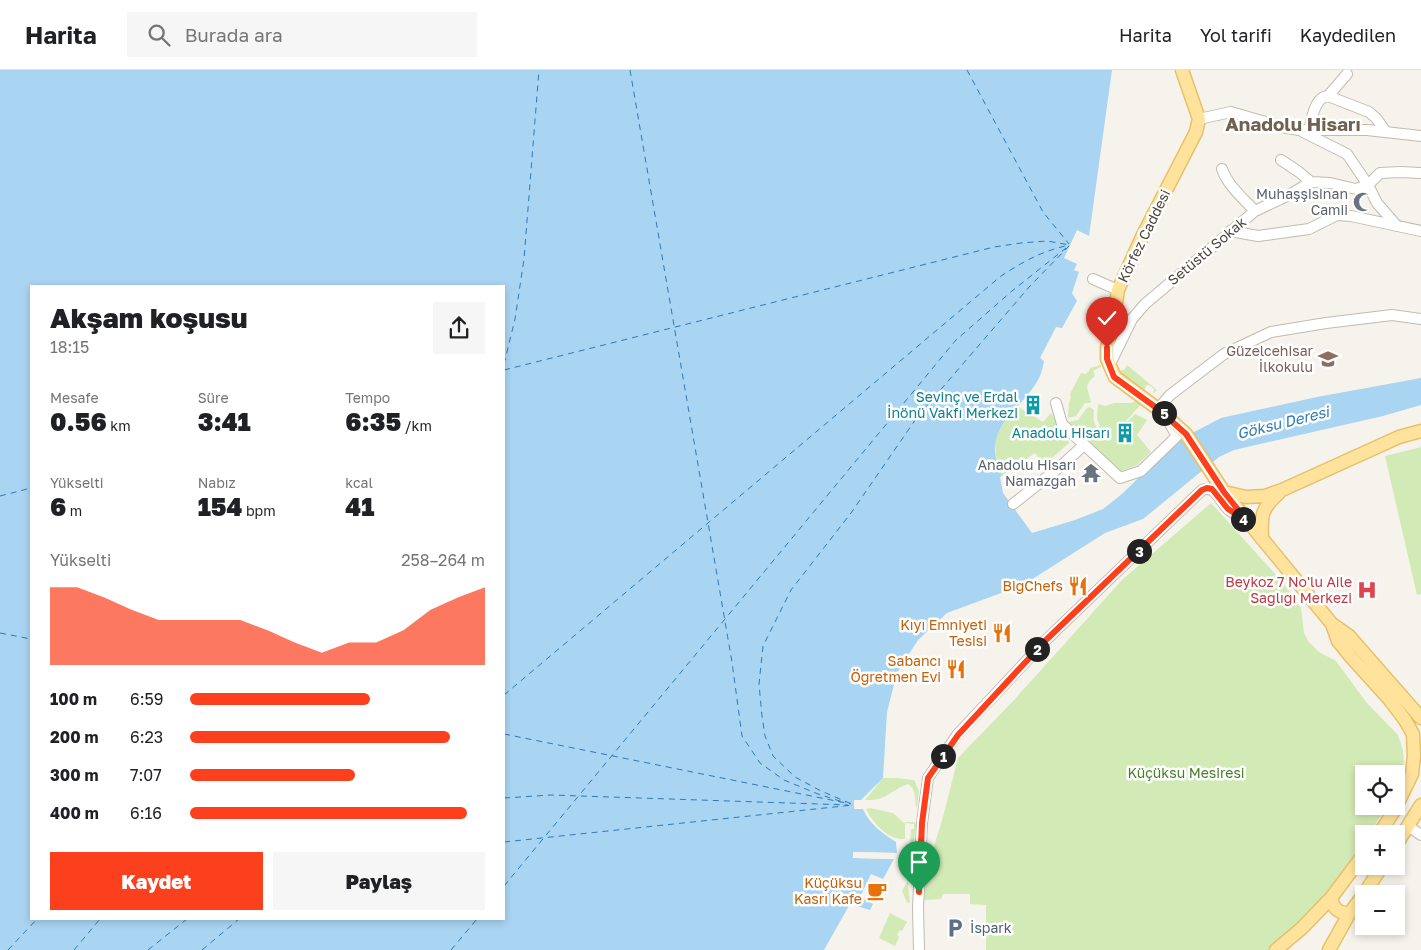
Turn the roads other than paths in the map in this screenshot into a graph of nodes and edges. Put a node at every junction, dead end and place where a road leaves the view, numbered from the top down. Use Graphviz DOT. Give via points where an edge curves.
graph roads {
  1 [pos="1185,71"];
  2 [pos="1347,74"];
  3 [pos="1328,96"];
  4 [pos="1199,119"];
  5 [pos="1305,130"];
  6 [pos="1386,132"];
  7 [pos="1421,136"];
  8 [pos="1281,160"];
  9 [pos="1222,169"];
  10 [pos="1421,173"];
  11 [pos="1311,182"];
  12 [pos="1368,185"];
  13 [pos="1377,203"];
  14 [pos="1255,211"];
  15 [pos="1365,220"];
  16 [pos="1397,226"];
  17 [pos="1230,231"];
  18 [pos="1421,231"];
  19 [pos="1093,279"];
  20 [pos="1118,290"];
  21 [pos="1421,319"];
  22 [pos="1109,366"];
  23 [pos="1056,403"];
  24 [pos="1158,409"];
  25 [pos="1170,418"];
  26 [pos="1421,431"];
  27 [pos="1084,445"];
  28 [pos="1282,490"];
  29 [pos="1224,492"];
  30 [pos="1012,504"];
  31 [pos="1247,521"];
  32 [pos="1262,539"];
  33 [pos="1332,624"];
  34 [pos="1421,718"];
  35 [pos="1417,730"];
  36 [pos="1421,805"];
  37 [pos="1384,825"];
  38 [pos="1408,826"];
  39 [pos="1405,831"];
  40 [pos="1421,835"];
  41 [pos="1355,866"];
  42 [pos="1331,898"];
  43 [pos="1355,906"];
  44 [pos="1349,914"];
  45 [pos="919,950"];
  46 [pos="1276,950"];
  47 [pos="1329,950"];
  1 -- 4 [label="main road"];
  2 -- 3 [label="street"];
  3 -- 5 [label="street" via="1324,96 1316,106"];
  3 -- 6 [label="street" via="1369,112"];
  4 -- 5 [label="street" via="1231,112 1282,127"];
  4 -- 20 [label="main road, Körfez Caddesi" via="1192,142"];
  5 -- 6 [label="street"];
  5 -- 12 [label="street" via="1347,154"];
  6 -- 7 [label="street"];
  8 -- 11 [label="street"];
  9 -- 14 [label="street" via="1230,185"];
  10 -- 12 [label="street" via="1380,173"];
  11 -- 12 [label="street" via="1356,189"];
  11 -- 14 [label="street, Setüstü Sokak"];
  12 -- 13 [label="street"];
  13 -- 15 [label="street"];
  13 -- 16 [label="street"];
  14 -- 17 [label="street, Setüstü Sokak"];
  15 -- 16 [label="street"];
  15 -- 17 [label="street" via="1337,215 1309,229 1258,236"];
  16 -- 18 [label="street"];
  17 -- 22 [label="street, Setüstü Sokak" via="1145,304 1132,319"];
  19 -- 20 [label="street"];
  20 -- 22 [label="main road, Körfez Caddesi" via="1107,348"];
  21 -- 24 [label="street" via="1392,315 1271,332 1224,354 1170,395"];
  22 -- 24 [label="main road" via="1114,377"];
  23 -- 27 [label="street" via="1062,424"];
  24 -- 25 [label="main road"];
  25 -- 27 [label="street" via="1177,436 1141,471 1120,478"];
  25 -- 29 [label="main road" via="1186,434"];
  26 -- 28 [label="main road" via="1400,437"];
  27 -- 30 [label="street"];
  28 -- 29 [label="main road" via="1265,496 1246,497"];
  28 -- 32 [label="main road" via="1264,511"];
  29 -- 31 [label="main road"];
  31 -- 32 [label="main road"];
  31 -- 45 [label="street" via="1228,509 1212,489 1202,490 1047,639 958,735 928,778 922,823"];
  32 -- 33 [label="main road"];
  33 -- 34 [label="main road" via="1349,636"];
  33 -- 35 [label="main road" via="1338,641 1351,658 1404,720"];
  35 -- 37 [label="main road" via="1412,774"];
  36 -- 38 [label="main road"];
  38 -- 39 [label="main road"];
  38 -- 40 [label="street"];
  41 -- 42 [label="main road"];
  42 -- 44 [label="main road" via="1333,906"];
  42 -- 46 [label="main road"];
  43 -- 44 [label="main road"];
  44 -- 47 [label="main road"];
}
